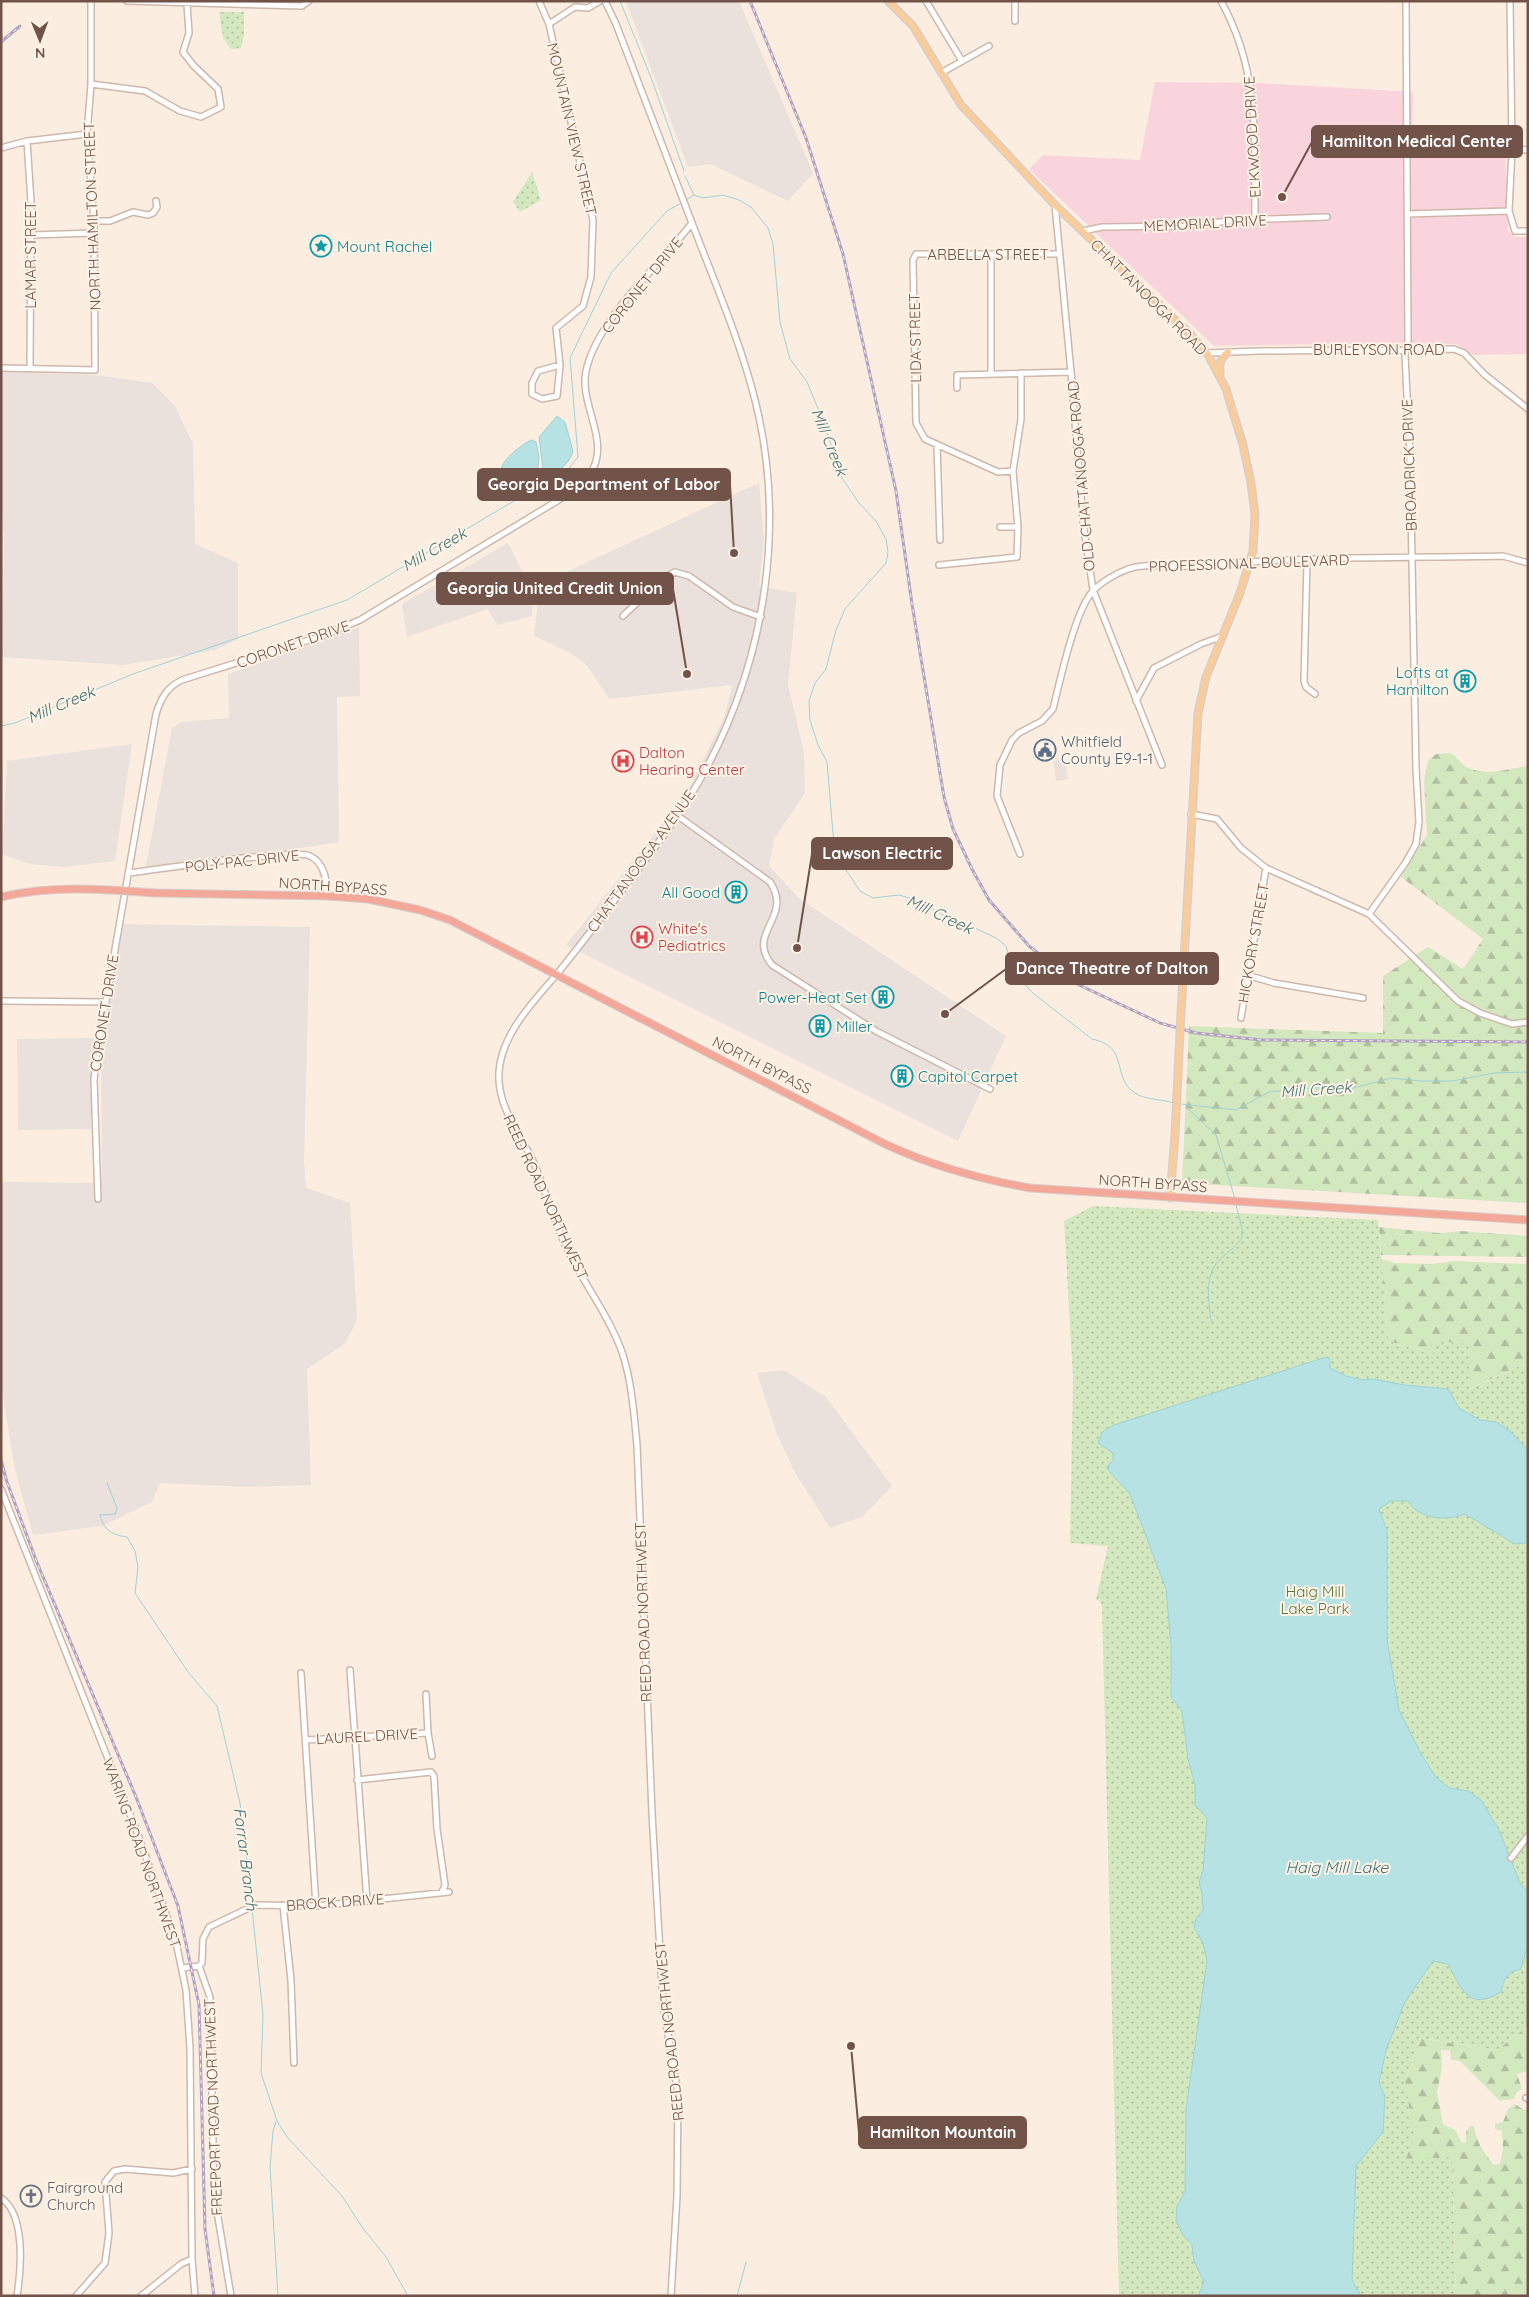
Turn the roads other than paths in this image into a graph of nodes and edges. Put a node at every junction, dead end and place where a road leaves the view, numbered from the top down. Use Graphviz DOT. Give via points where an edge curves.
graph roads {
  1 [pos="91,1"];
  2 [pos="127,1"];
  3 [pos="309,1"];
  4 [pos="539,1"];
  5 [pos="600,1"];
  6 [pos="605,1"];
  7 [pos="888,1"];
  8 [pos="926,1"];
  9 [pos="1015,1"];
  10 [pos="1221,1"];
  11 [pos="1406,1"];
  12 [pos="1510,1"];
  13 [pos="178,3"];
  14 [pos="240,3"];
  15 [pos="187,4"];
  16 [pos="1015,21"];
  17 [pos="549,24"];
  18 [pos="989,46"];
  19 [pos="962,61"];
  20 [pos="941,73"];
  21 [pos="91,84"];
  22 [pos="87,134"];
  23 [pos="27,142"];
  24 [pos="1,148"];
  25 [pos="1512,149"];
  26 [pos="1528,150"];
  27 [pos="156,201"];
  28 [pos="1055,205"];
  29 [pos="1510,211"];
  30 [pos="1407,214"];
  31 [pos="1327,217"];
  32 [pos="1255,219"];
  33 [pos="94,221"];
  34 [pos="692,223"];
  35 [pos="1083,231"];
  36 [pos="1528,231"];
  37 [pos="94,233"];
  38 [pos="31,235"];
  39 [pos="916,254"];
  40 [pos="991,254"];
  41 [pos="1060,254"];
  42 [pos="1406,349"];
  43 [pos="1228,352"];
  44 [pos="1207,353"];
  45 [pos="560,365"];
  46 [pos="1,368"];
  47 [pos="30,369"];
  48 [pos="1072,372"];
  49 [pos="1021,373"];
  50 [pos="991,374"];
  51 [pos="1220,378"];
  52 [pos="956,388"];
  53 [pos="1528,409"];
  54 [pos="937,445"];
  55 [pos="1013,472"];
  56 [pos="1018,527"];
  57 [pos="1000,528"];
  58 [pos="940,540"];
  59 [pos="1412,557"];
  60 [pos="1251,560"];
  61 [pos="1307,560"];
  62 [pos="1528,563"];
  63 [pos="939,565"];
  64 [pos="1093,590"];
  65 [pos="623,616"];
  66 [pos="760,617"];
  67 [pos="1223,636"];
  68 [pos="1315,694"];
  69 [pos="1136,701"];
  70 [pos="1162,765"];
  71 [pos="1191,814"];
  72 [pos="678,816"];
  73 [pos="1020,854"];
  74 [pos="1266,868"];
  75 [pos="128,873"];
  76 [pos="327,896"];
  77 [pos="1,898"];
  78 [pos="1368,914"];
  79 [pos="556,974"];
  80 [pos="1247,976"];
  81 [pos="1364,998"];
  82 [pos="1,1002"];
  83 [pos="104,1002"];
  84 [pos="1241,1018"];
  85 [pos="1528,1022"];
  86 [pos="990,1089"];
  87 [pos="1170,1198"];
  88 [pos="98,1199"];
  89 [pos="1528,1220"];
  90 [pos="1,1489"];
  91 [pos="350,1670"];
  92 [pos="302,1673"];
  93 [pos="426,1694"];
  94 [pos="428,1733"];
  95 [pos="353,1738"];
  96 [pos="306,1740"];
  97 [pos="432,1756"];
  98 [pos="357,1780"];
  99 [pos="1528,1836"];
  100 [pos="1511,1858"];
  101 [pos="442,1892"];
  102 [pos="449,1892"];
  103 [pos="366,1901"];
  104 [pos="283,1905"];
  105 [pos="316,1906"];
  106 [pos="199,1966"];
  107 [pos="182,1968"];
  108 [pos="294,2063"];
  109 [pos="192,2169"];
  110 [pos="1,2198"];
  111 [pos="192,2259"];
  112 [pos="17,2296"];
  113 [pos="76,2296"];
  114 [pos="141,2296"];
  115 [pos="195,2296"];
  116 [pos="231,2296"];
  117 [pos="671,2296"];
  1 -- 21 [label="street, NORTH HAMILTON STREET"];
  2 -- 13 [label="street"];
  3 -- 14 [label="street" via="302,6"];
  4 -- 17 [label="street, MOUNTAIN VIEW STREET"];
  5 -- 17 [label="street" via="588,8 575,8"];
  6 -- 34 [label="street, CORONET DRIVE"];
  7 -- 20 [label="main road, CHATTANOOGA ROAD" via="913,26"];
  8 -- 19 [label="street"];
  9 -- 16 [label="street"];
  10 -- 32 [label="street, ELKWOOD DRIVE" via="1242,46 1252,89"];
  11 -- 30 [label="street, BROADRICK DRIVE"];
  12 -- 25 [label="street"];
  13 -- 15 [label="street"];
  14 -- 15 [label="street"];
  15 -- 21 [label="street" via="189,32 184,52 218,89 220,107 201,117 180,111 145,91"];
  17 -- 45 [label="street, MOUNTAIN VIEW STREET" via="593,220 592,277 583,306 556,328"];
  18 -- 19 [label="street"];
  19 -- 20 [label="street"];
  20 -- 28 [label="main road, CHATTANOOGA ROAD" via="960,104"];
  21 -- 22 [label="street, NORTH HAMILTON STREET"];
  22 -- 23 [label="street"];
  22 -- 33 [label="street, NORTH HAMILTON STREET"];
  23 -- 24 [label="street"];
  23 -- 38 [label="street, LAMAR STREET"];
  25 -- 26 [label="street"];
  25 -- 29 [label="street"];
  27 -- 33 [label="street" via="153,213 133,212 110,221"];
  28 -- 35 [label="main road, CHATTANOOGA ROAD"];
  28 -- 41 [label="street, OLD CHATTANOOGA ROAD"];
  29 -- 30 [label="street"];
  29 -- 36 [label="street" via="1515,231"];
  30 -- 42 [label="street, BROADRICK DRIVE"];
  31 -- 32 [label="street, MEMORIAL DRIVE"];
  32 -- 35 [label="street, MEMORIAL DRIVE" via="1208,225 1102,227"];
  33 -- 37 [label="street, NORTH HAMILTON STREET"];
  34 -- 66 [label="street, CHATTANOOGA AVENUE" via="739,347 761,425 770,537"];
  34 -- 75 [label="street, CORONET DRIVE" via="607,326 591,356 585,387 598,448 593,468 582,483 360,620 322,636 182,680 167,690 156,714"];
  35 -- 44 [label="main road, CHATTANOOGA ROAD"];
  37 -- 38 [label="street"];
  37 -- 47 [label="street, NORTH HAMILTON STREET" via="95,370"];
  38 -- 47 [label="street, LAMAR STREET"];
  39 -- 40 [label="street, ARBELLA STREET"];
  39 -- 54 [label="street, LIDA STREET" via="913,260 916,423 925,439"];
  40 -- 41 [label="street, ARBELLA STREET"];
  40 -- 50 [label="street"];
  41 -- 48 [label="street, OLD CHATTANOOGA ROAD"];
  42 -- 43 [label="street, BURLEYSON ROAD"];
  42 -- 53 [label="street, BURLEYSON ROAD" via="1460,350"];
  42 -- 59 [label="street, BROADRICK DRIVE"];
  43 -- 44 [label="street, BURLEYSON ROAD"];
  43 -- 51 [label="main road" via="1219,364"];
  44 -- 51 [label="main road, CHATTANOOGA ROAD"];
  45 -- 45 [label="street, MOUNTAIN VIEW STREET" via="557,396 542,399 532,394 532,383 538,371"];
  46 -- 47 [label="street"];
  48 -- 49 [label="street"];
  48 -- 64 [label="street, OLD CHATTANOOGA ROAD" via="1083,522"];
  49 -- 50 [label="street"];
  49 -- 55 [label="street" via="1021,419"];
  50 -- 52 [label="street" via="957,375"];
  51 -- 60 [label="main road, CHATTANOOGA ROAD" via="1234,412 1251,483 1255,514"];
  54 -- 55 [label="street" via="998,472"];
  54 -- 58 [label="street"];
  55 -- 56 [label="street"];
  56 -- 57 [label="street"];
  56 -- 63 [label="street" via="1017,557"];
  59 -- 61 [label="street, PROFESSIONAL BOULEVARD"];
  59 -- 62 [label="street, PROFESSIONAL BOULEVARD" via="1503,556"];
  59 -- 78 [label="street, BROADRICK DRIVE" via="1419,822 1416,844"];
  60 -- 61 [label="street, PROFESSIONAL BOULEVARD"];
  60 -- 64 [label="street, PROFESSIONAL BOULEVARD" via="1129,569"];
  60 -- 67 [label="main road, CHATTANOOGA ROAD"];
  61 -- 68 [label="street" via="1304,681"];
  64 -- 69 [label="street, OLD CHATTANOOGA ROAD"];
  64 -- 73 [label="street" via="1083,605 1053,708 1042,721 1012,740 1000,765 997,796"];
  65 -- 66 [label="street" via="662,579 675,572 689,576 733,607"];
  66 -- 72 [label="street, CHATTANOOGA AVENUE" via="748,670 732,714"];
  67 -- 69 [label="street" via="1154,668"];
  67 -- 71 [label="main road, CHATTANOOGA ROAD" via="1206,677 1198,713"];
  69 -- 70 [label="street, OLD CHATTANOOGA ROAD"];
  71 -- 74 [label="street" via="1216,819 1242,848"];
  71 -- 87 [label="main road, CHATTANOOGA ROAD, bridge"];
  72 -- 79 [label="street, CHATTANOOGA AVENUE"];
  72 -- 86 [label="street" via="770,882 776,893 777,907 766,932 764,946 772,965 876,1031"];
  74 -- 78 [label="street"];
  74 -- 80 [label="street, HICKORY STREET"];
  75 -- 76 [label="street, POLY PAC DRIVE" via="305,854 321,866 327,882"];
  75 -- 83 [label="street, CORONET DRIVE"];
  76 -- 77 [label="highway, NORTH BYPASS, bridge" via="71,889 26,892"];
  76 -- 79 [label="highway, NORTH BYPASS" via="398,904 450,920"];
  78 -- 85 [label="street" via="1458,1001 1512,1024"];
  79 -- 87 [label="highway, NORTH BYPASS" via="922,1161 988,1181 1030,1188"];
  79 -- 117 [label="street, REED ROAD NORTHWEST" via="509,1038 501,1058 498,1080 501,1098 535,1166 568,1252 613,1331 626,1371 633,1408 663,1996 678,2093 677,2196"];
  80 -- 81 [label="street"];
  80 -- 84 [label="street, HICKORY STREET"];
  82 -- 83 [label="street"];
  83 -- 88 [label="street, CORONET DRIVE" via="94,1080"];
  87 -- 89 [label="highway, NORTH BYPASS"];
  90 -- 107 [label="street, WARING ROAD NORTHWEST" via="137,1832 167,1913"];
  91 -- 95 [label="street"];
  92 -- 96 [label="street"];
  93 -- 94 [label="street"];
  94 -- 95 [label="street, LAUREL DRIVE"];
  94 -- 97 [label="street"];
  95 -- 96 [label="street, LAUREL DRIVE"];
  95 -- 98 [label="street"];
  96 -- 105 [label="street"];
  98 -- 101 [label="street" via="431,1772 434,1776 444,1885"];
  98 -- 103 [label="street"];
  99 -- 100 [label="street"];
  101 -- 102 [label="street, BROCK DRIVE"];
  101 -- 103 [label="street, BROCK DRIVE"];
  103 -- 105 [label="street, BROCK DRIVE"];
  104 -- 105 [label="street, BROCK DRIVE"];
  104 -- 106 [label="street, BROCK DRIVE" via="255,1905 209,1927 203,1939 202,1963"];
  104 -- 108 [label="street" via="291,1980"];
  106 -- 107 [label="street"];
  106 -- 116 [label="street, FREEPORT ROAD NORTHWEST" via="210,1997 214,2193"];
  107 -- 109 [label="street, WARING ROAD NORTHWEST" via="190,2048"];
  109 -- 111 [label="street, WARING ROAD NORTHWEST"];
  109 -- 113 [label="street" via="173,2174 126,2169 114,2171 105,2182 109,2233 105,2263"];
  110 -- 112 [label="street" via="13,2213 19,2234"];
  111 -- 114 [label="street"];
  111 -- 115 [label="street, WARING ROAD NORTHWEST"];
}
